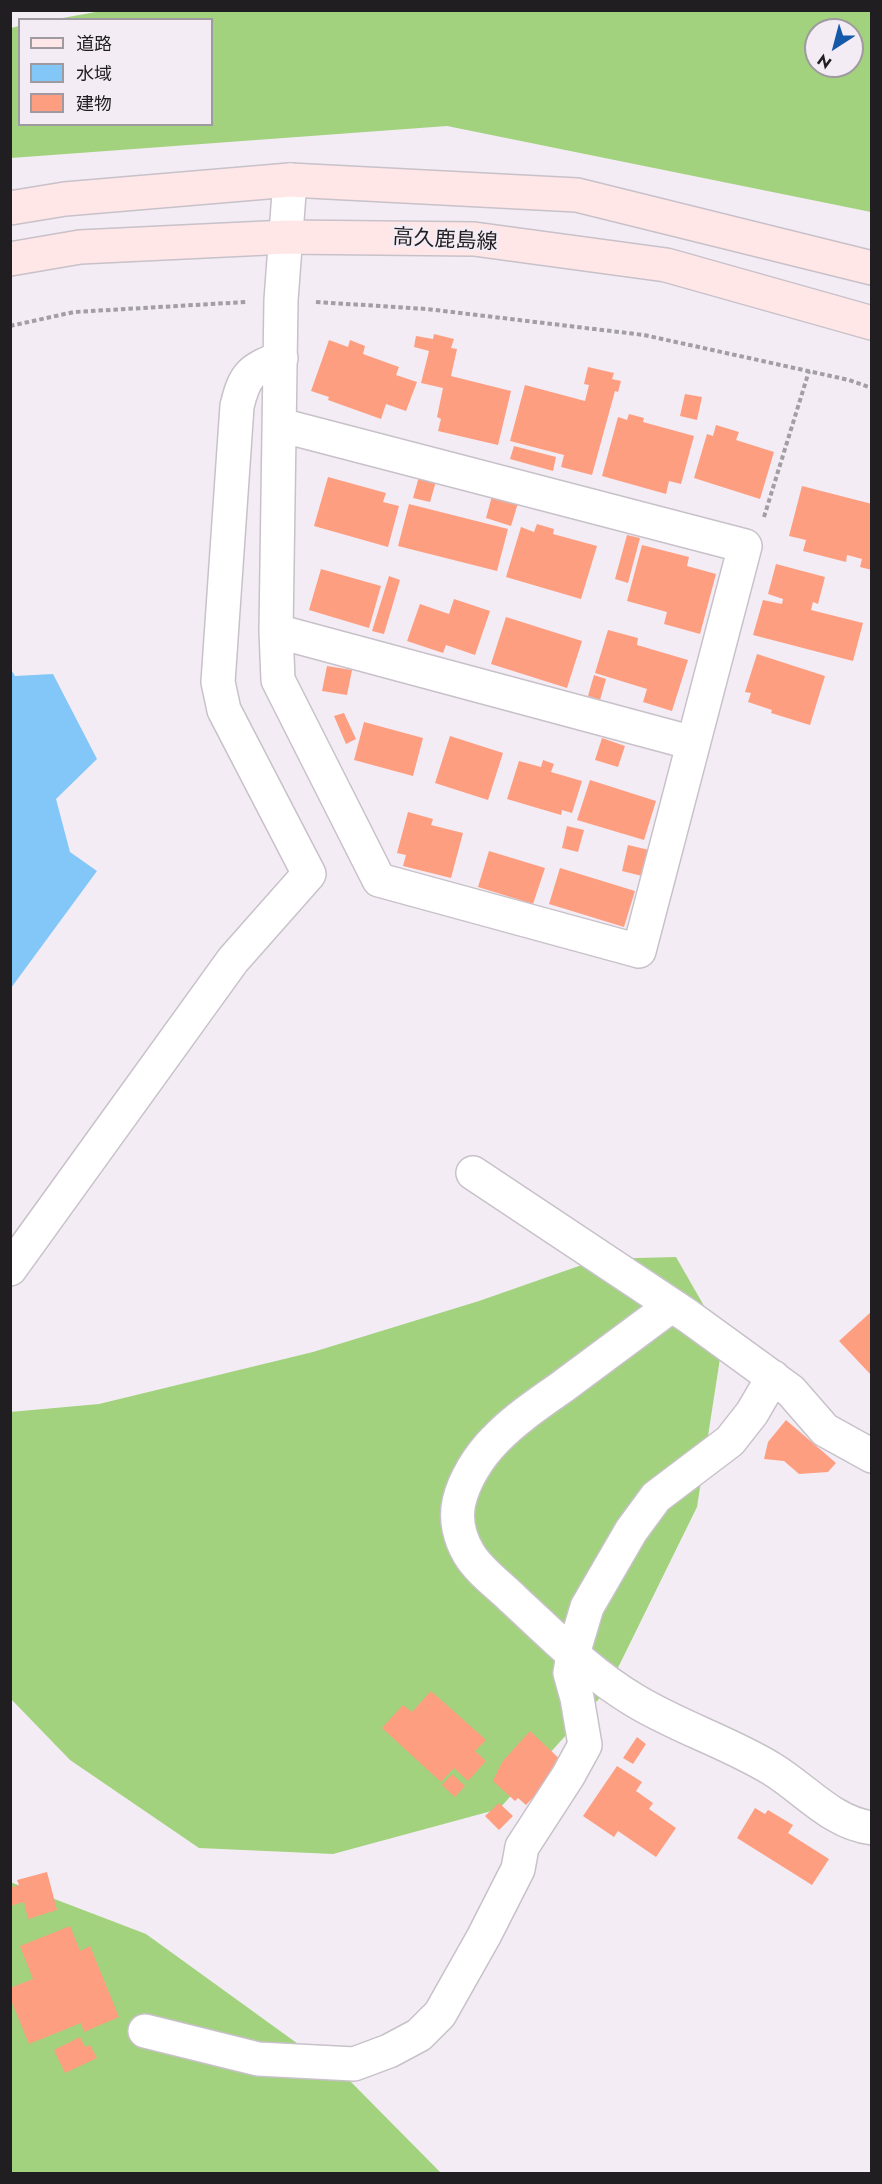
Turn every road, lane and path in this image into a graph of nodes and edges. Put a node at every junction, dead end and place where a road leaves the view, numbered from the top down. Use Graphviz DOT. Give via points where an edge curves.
graph roads {
  1 [pos="290,180"];
  2 [pos="10,208"];
  3 [pos="287,237"];
  4 [pos="10,259"];
  5 [pos="872,268"];
  6 [pos="281,300"];
  7 [pos="872,323"];
  8 [pos="10,326"];
  9 [pos="281,358"];
  10 [pos="809,371"];
  11 [pos="872,388"];
  12 [pos="280,425"];
  13 [pos="744,546"];
  14 [pos="276,632"];
  15 [pos="693,743"];
  16 [pos="473,1173"];
  17 [pos="10,1269"];
  18 [pos="671,1306"];
  19 [pos="773,1377"];
  20 [pos="872,1456"];
  21 [pos="573,1654"];
  22 [pos="872,1828"];
  23 [pos="145,2031"];
  1 -- 2 [label="main road" via="65,199"];
  1 -- 3 [label="street"];
  1 -- 5 [label="main road" via="577,195"];
  3 -- 4 [label="main road, 高久鹿島線" via="80,246"];
  3 -- 6 [label="street"];
  3 -- 7 [label="main road, 高久鹿島線" via="474,239 666,265"];
  6 -- 8 [label="path" via="74,312"];
  6 -- 9 [label="street"];
  6 -- 10 [label="path" via="427,309 644,335"];
  9 -- 12 [label="street"];
  9 -- 17 [label="street" via="257,368 243,383 237,406 218,682 224,710 309,873 233,960"];
  10 -- 11 [label="path"];
  10 -- 13 [label="path" via="757,539"];
  12 -- 13 [label="street"];
  12 -- 14 [label="street"];
  13 -- 15 [label="street"];
  14 -- 15 [label="street"];
  14 -- 15 [label="street" via="278,680 379,880 639,951"];
  16 -- 18 [label="street"];
  18 -- 19 [label="street"];
  18 -- 21 [label="street" via="494,1440 476,1464 458,1505 459,1534 470,1556"];
  19 -- 20 [label="street" via="791,1391 825,1430"];
  19 -- 21 [label="street" via="730,1441 656,1497 637,1523 587,1607"];
  21 -- 22 [label="street" via="598,1677 636,1702 772,1769 844,1820"];
  21 -- 23 [label="street" via="570,1673 585,1744 522,1846 518,1869 441,2014 418,2035 354,2064 258,2059"];
}
